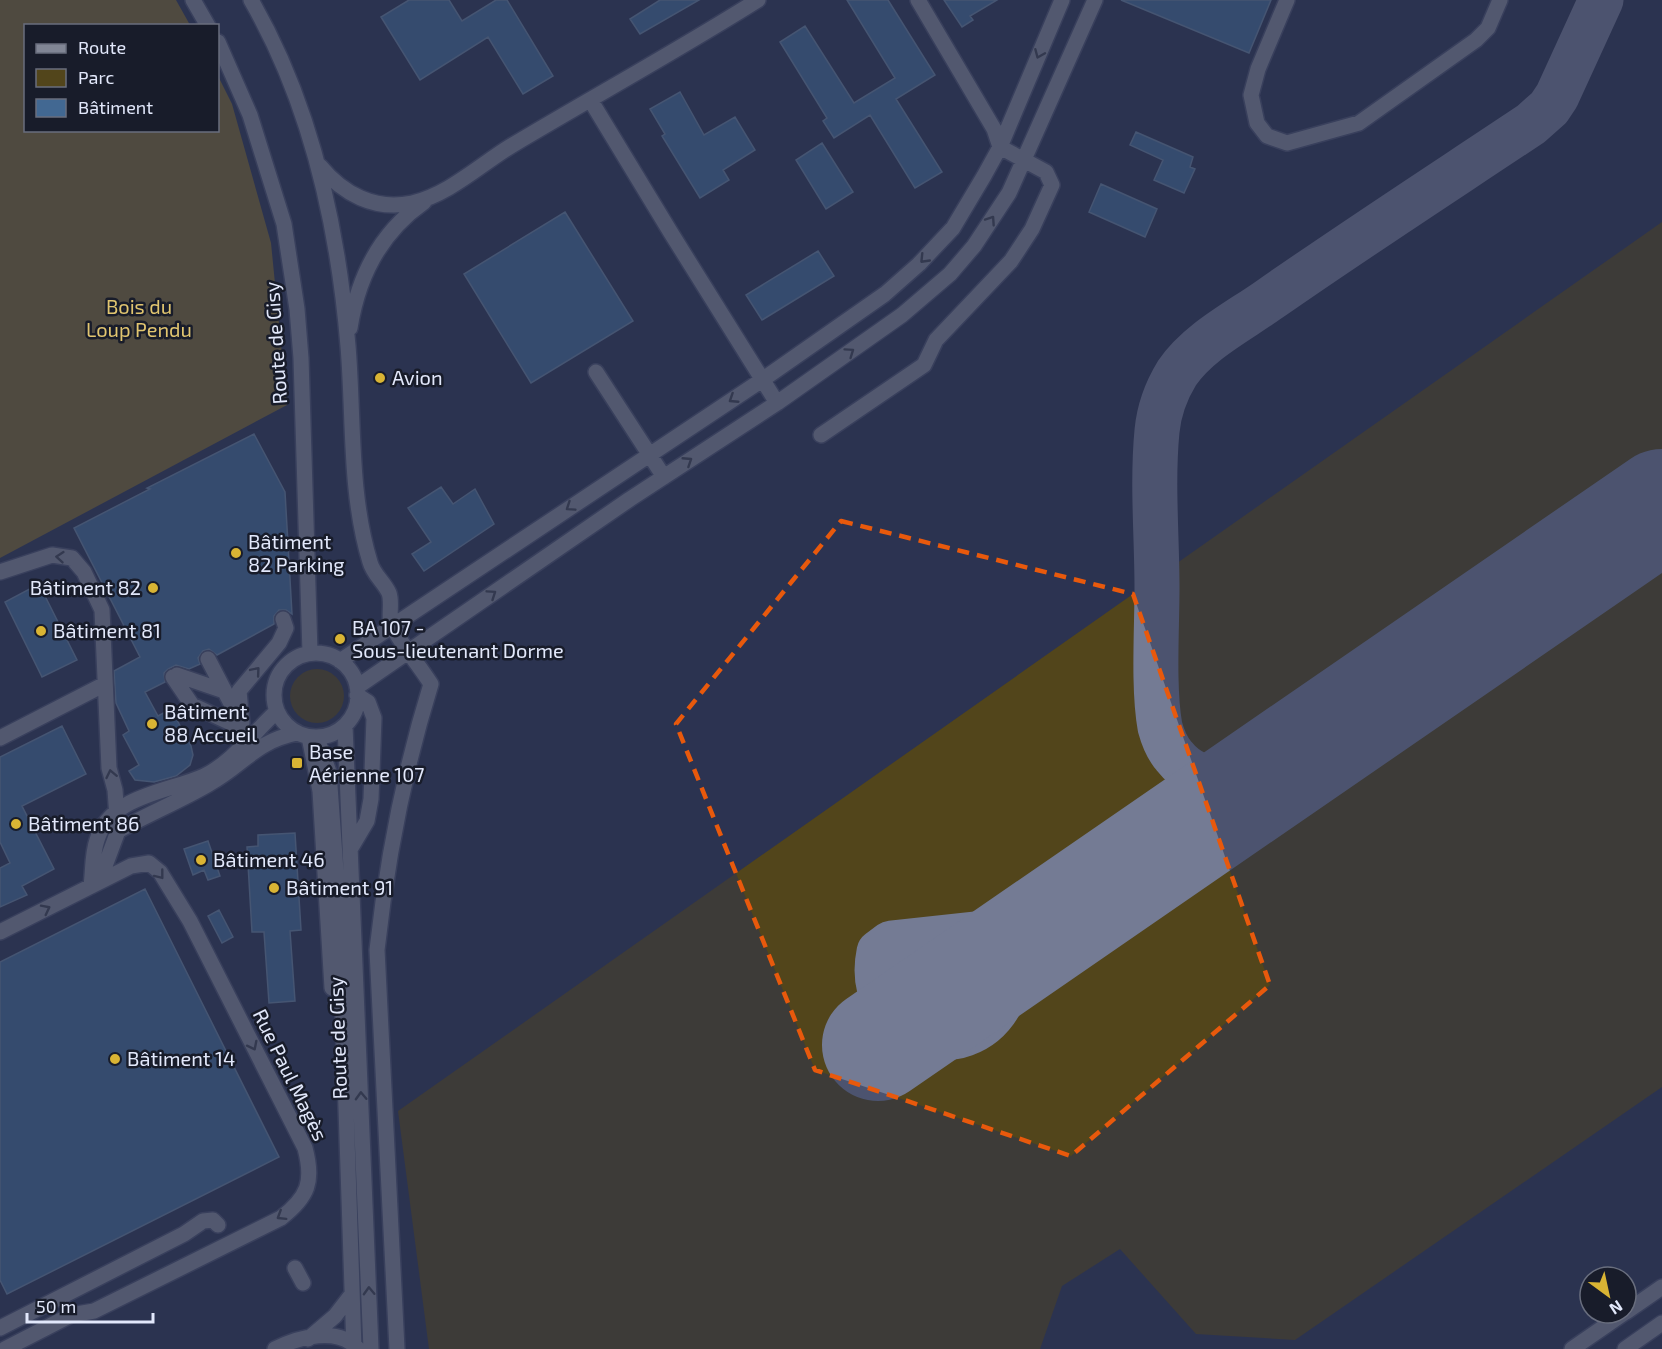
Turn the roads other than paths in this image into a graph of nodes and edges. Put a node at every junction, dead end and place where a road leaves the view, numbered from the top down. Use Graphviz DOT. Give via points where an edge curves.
graph roads {
  1 [pos="193,0"];
  2 [pos="251,0"];
  3 [pos="759,0"];
  4 [pos="918,0"];
  5 [pos="1062,0"];
  6 [pos="1095,0"];
  7 [pos="1287,0"];
  8 [pos="1500,0"];
  9 [pos="207,24"];
  10 [pos="219,44"];
  11 [pos="591,101"];
  12 [pos="1000,147"];
  13 [pos="1023,161"];
  14 [pos="318,164"];
  15 [pos="431,197"];
  16 [pos="348,345"];
  17 [pos="596,372"];
  18 [pos="762,380"];
  19 [pos="777,403"];
  20 [pos="820,435"];
  21 [pos="649,454"];
  22 [pos="664,477"];
  23 [pos="0,572"];
  24 [pos="283,619"];
  25 [pos="391,626"];
  26 [pos="409,651"];
  27 [pos="310,653"];
  28 [pos="208,659"];
  29 [pos="340,661"];
  30 [pos="105,684"];
  31 [pos="224,691"];
  32 [pos="357,691"];
  33 [pos="277,711"];
  34 [pos="345,726"];
  35 [pos="250,736"];
  36 [pos="307,736"];
  37 [pos="0,738"];
  38 [pos="115,814"];
  39 [pos="118,831"];
  40 [pos="351,848"];
  41 [pos="92,886"];
  42 [pos="0,932"];
  43 [pos="218,1225"];
  44 [pos="295,1268"];
  45 [pos="303,1283"];
  46 [pos="1662,1287"];
  47 [pos="352,1294"];
  48 [pos="1638,1303"];
  49 [pos="343,1308"];
  50 [pos="1662,1323"];
  51 [pos="1606,1325"];
  52 [pos="0,1328"];
  53 [pos="313,1335"];
  54 [pos="351,1346"];
  55 [pos="5,1349"];
  56 [pos="275,1349"];
  57 [pos="293,1349"];
  58 [pos="371,1349"];
  59 [pos="397,1349"];
  60 [pos="1572,1349"];
  61 [pos="1625,1349"];
  1 -- 9 [label="street"];
  2 -- 14 [label="street" via="288,77"];
  3 -- 11 [label="street"];
  4 -- 12 [label="street" via="994,129"];
  5 -- 12 [label="street, one-way"];
  6 -- 13 [label="street"];
  7 -- 8 [label="street" via="1251,96 1257,123 1267,136 1287,143 1359,123 1476,40 1488,28"];
  10 -- 27 [label="street, Route de Gisy" via="250,115 286,234 301,358"];
  11 -- 15 [label="street"];
  11 -- 18 [label="street"];
  12 -- 13 [label="street"];
  12 -- 18 [label="street, one-way" via="953,228 919,264 885,294"];
  19 -- 13 [label="street, one-way" via="902,315 950,274 993,219"];
  13 -- 20 [label="street" via="1046,172 1052,185 1032,229 1011,261 936,340 924,365"];
  14 -- 15 [label="street" via="336,185 367,200 387,205"];
  14 -- 16 [label="street"];
  15 -- 16 [label="street" via="398,222 370,263 359,286"];
  16 -- 25 [label="street" via="358,518 370,566 389,594"];
  17 -- 21 [label="street"];
  18 -- 19 [label="street"];
  18 -- 21 [label="street, one-way"];
  22 -- 19 [label="street, one-way"];
  21 -- 22 [label="street"];
  21 -- 25 [label="street, one-way"];
  26 -- 22 [label="street, one-way"];
  30 -- 23 [label="street, one-way" via="102,610 84,572 72,558 52,555"];
  35 -- 24 [label="street, one-way" via="239,690 285,634"];
  25 -- 26 [label="street"];
  25 -- 29 [label="street"];
  26 -- 32 [label="street"];
  26 -- 59 [label="street" via="431,684 409,755 377,950"];
  27 -- 29 [label="street"];
  27 -- 33 [label="street" via="288,664 279,675 274,688"];
  28 -- 31 [label="street"];
  29 -- 32 [label="street" via="348,668"];
  30 -- 37 [label="street"];
  38 -- 30 [label="street, one-way"];
  31 -- 35 [label="street"];
  31 -- 35 [label="street" via="175,676 192,705"];
  32 -- 34 [label="street" via="353,715"];
  32 -- 40 [label="street" via="368,702 374,718 371,799 367,821"];
  33 -- 35 [label="street"];
  33 -- 36 [label="street" via="286,725"];
  34 -- 36 [label="street" via="336,732"];
  34 -- 40 [label="street, Route de Gisy"];
  35 -- 36 [label="street"];
  35 -- 38 [label="street" via="204,776 149,793"];
  35 -- 39 [label="street" via="210,783"];
  36 -- 47 [label="street, Route de Gisy" via="329,772 340,927"];
  36 -- 49 [label="street" via="320,791 337,1050"];
  38 -- 39 [label="street"];
  38 -- 41 [label="street" via="101,828 96,841"];
  39 -- 41 [label="street" via="105,866"];
  58 -- 40 [label="street, Route de Gisy, one-way"];
  42 -- 41 [label="street, Rue Paul Magès, one-way"];
  41 -- 55 [label="street, Rue Paul Magès, one-way" via="131,866 149,863 160,872 190,921 305,1148 309,1179 297,1205 280,1218 94,1311 71,1315"];
  43 -- 52 [label="street" via="213,1220 203,1221"];
  44 -- 45 [label="street"];
  46 -- 48 [label="street"];
  47 -- 49 [label="street"];
  47 -- 54 [label="street, Route de Gisy"];
  49 -- 53 [label="street"];
  49 -- 54 [label="street"];
  50 -- 61 [label="street"];
  51 -- 60 [label="street"];
  53 -- 54 [label="street"];
  53 -- 56 [label="street"];
  53 -- 57 [label="street"];
}
